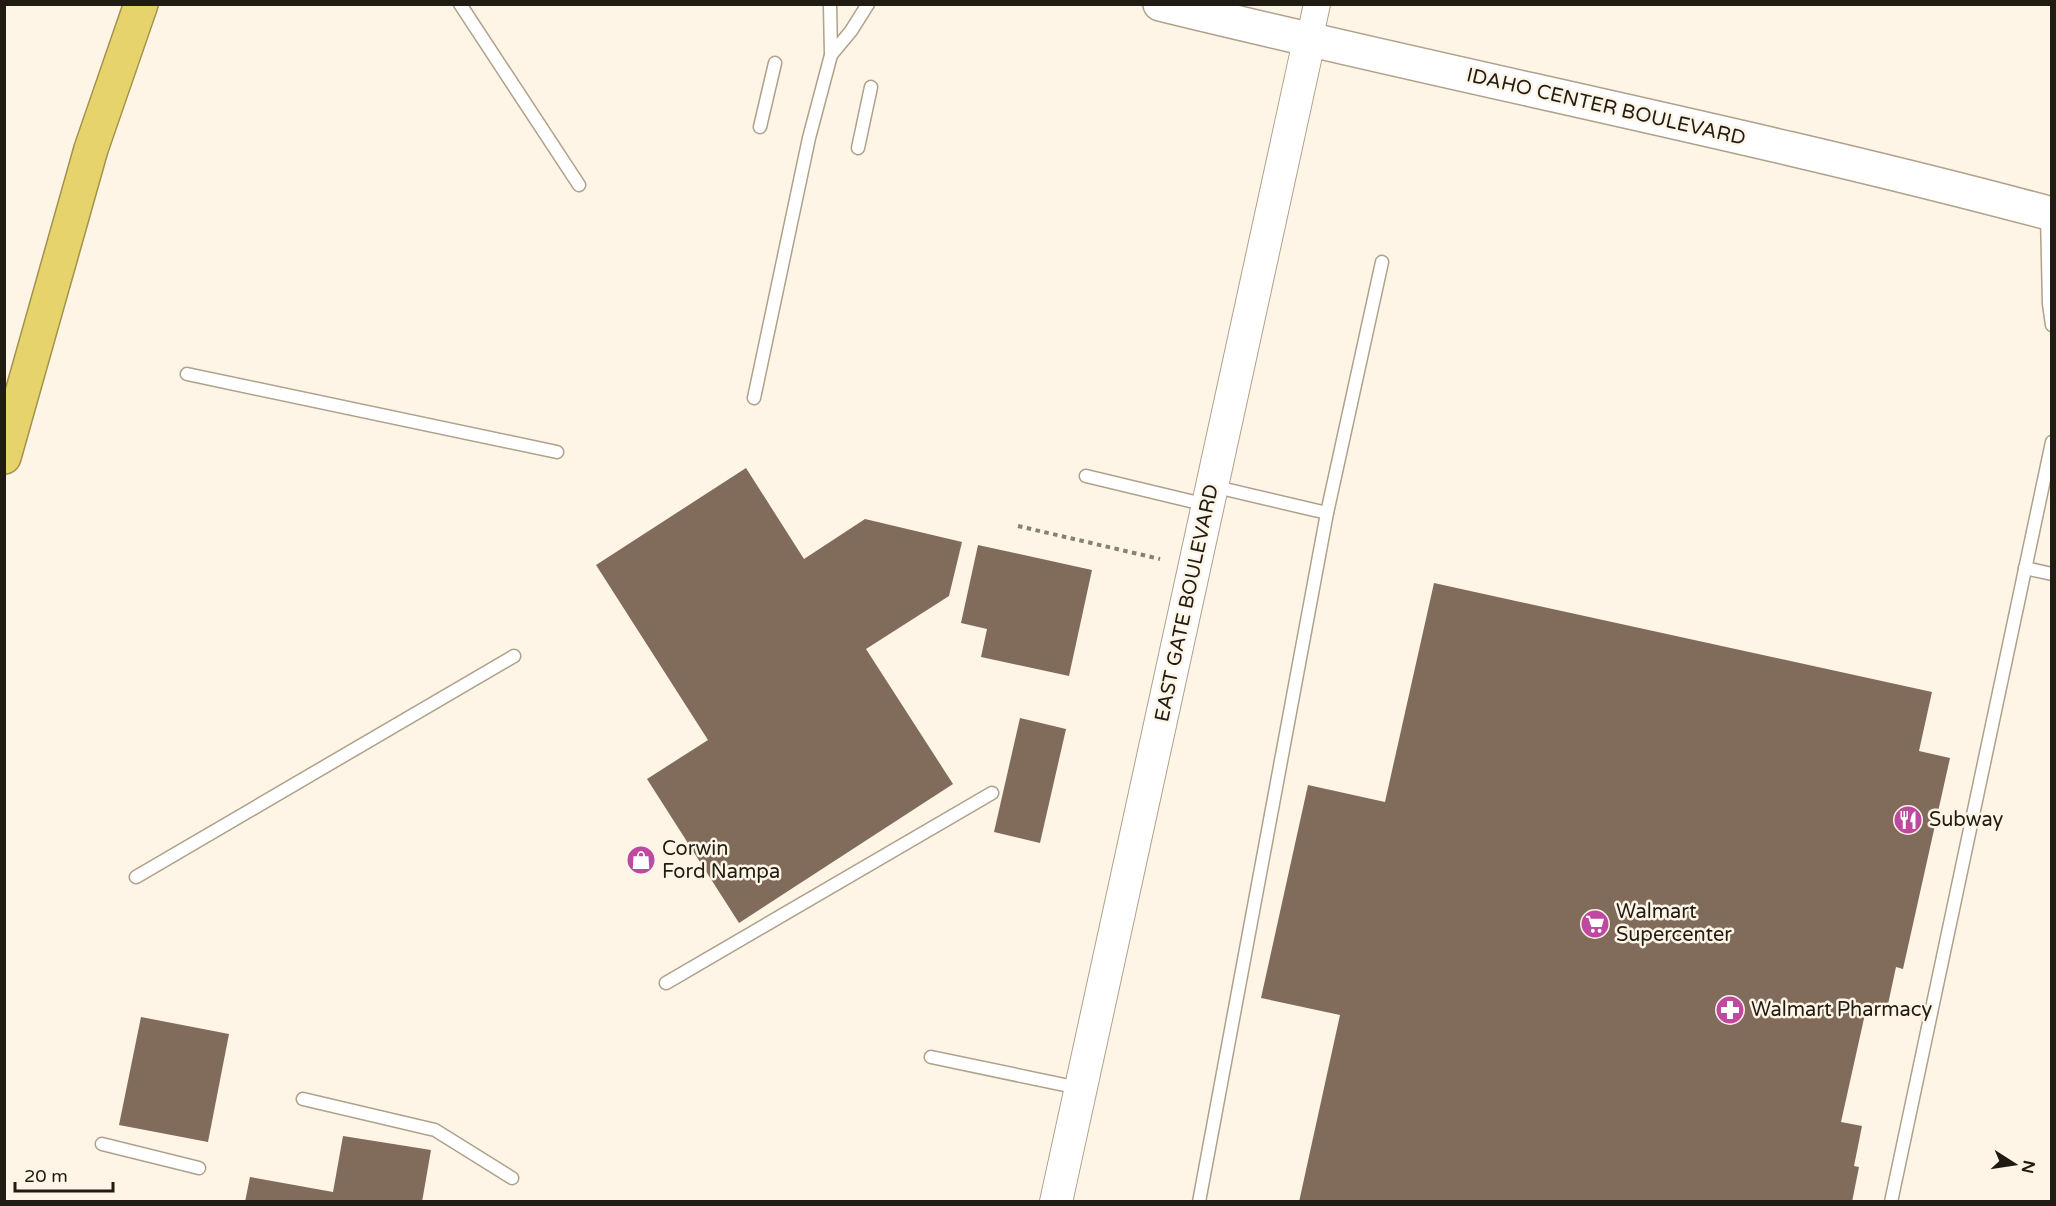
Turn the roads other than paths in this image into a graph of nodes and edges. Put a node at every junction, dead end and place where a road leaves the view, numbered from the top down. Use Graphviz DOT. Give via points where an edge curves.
graph roads {
  1 [pos="141,4"];
  2 [pos="460,4"];
  3 [pos="830,4"];
  4 [pos="868,4"];
  5 [pos="1160,4"];
  6 [pos="1317,4"];
  7 [pos="1309,41"];
  8 [pos="831,55"];
  9 [pos="775,63"];
  10 [pos="871,87"];
  11 [pos="760,127"];
  12 [pos="858,148"];
  13 [pos="579,185"];
  14 [pos="2049,213"];
  15 [pos="1382,262"];
  16 [pos="2052,325"];
  17 [pos="187,374"];
  18 [pos="754,398"];
  19 [pos="2052,442"];
  20 [pos="557,452"];
  21 [pos="4,457"];
  22 [pos="1086,476"];
  23 [pos="1210,495"];
  24 [pos="1328,513"];
  25 [pos="2025,568"];
  26 [pos="2052,574"];
  27 [pos="514,656"];
  28 [pos="992,793"];
  29 [pos="136,877"];
  30 [pos="666,982"];
  31 [pos="931,1057"];
  32 [pos="1081,1088"];
  33 [pos="303,1100"];
  34 [pos="102,1144"];
  35 [pos="199,1168"];
  36 [pos="512,1178"];
  37 [pos="1056,1202"];
  38 [pos="1199,1202"];
  39 [pos="1891,1202"];
  1 -- 21 [label="highway" via="91,149"];
  2 -- 13 [label="lane"];
  3 -- 8 [label="lane"];
  4 -- 8 [label="lane"];
  5 -- 7 [label="main road, IDAHO CENTER BOULEVARD"];
  6 -- 7 [label="street, EAST GATE BOULEVARD"];
  7 -- 14 [label="main road, IDAHO CENTER BOULEVARD"];
  7 -- 23 [label="street, EAST GATE BOULEVARD"];
  8 -- 18 [label="lane" via="809,138"];
  9 -- 11 [label="lane"];
  10 -- 12 [label="lane"];
  14 -- 16 [label="lane"];
  15 -- 24 [label="lane"];
  17 -- 20 [label="lane"];
  19 -- 25 [label="lane"];
  22 -- 23 [label="lane"];
  23 -- 24 [label="lane"];
  23 -- 32 [label="street, EAST GATE BOULEVARD"];
  24 -- 38 [label="lane"];
  25 -- 26 [label="lane"];
  25 -- 39 [label="lane"];
  27 -- 29 [label="lane"];
  28 -- 30 [label="lane"];
  31 -- 32 [label="lane"];
  32 -- 37 [label="street, EAST GATE BOULEVARD"];
  33 -- 36 [label="lane" via="435,1130"];
  34 -- 35 [label="lane"];
}
